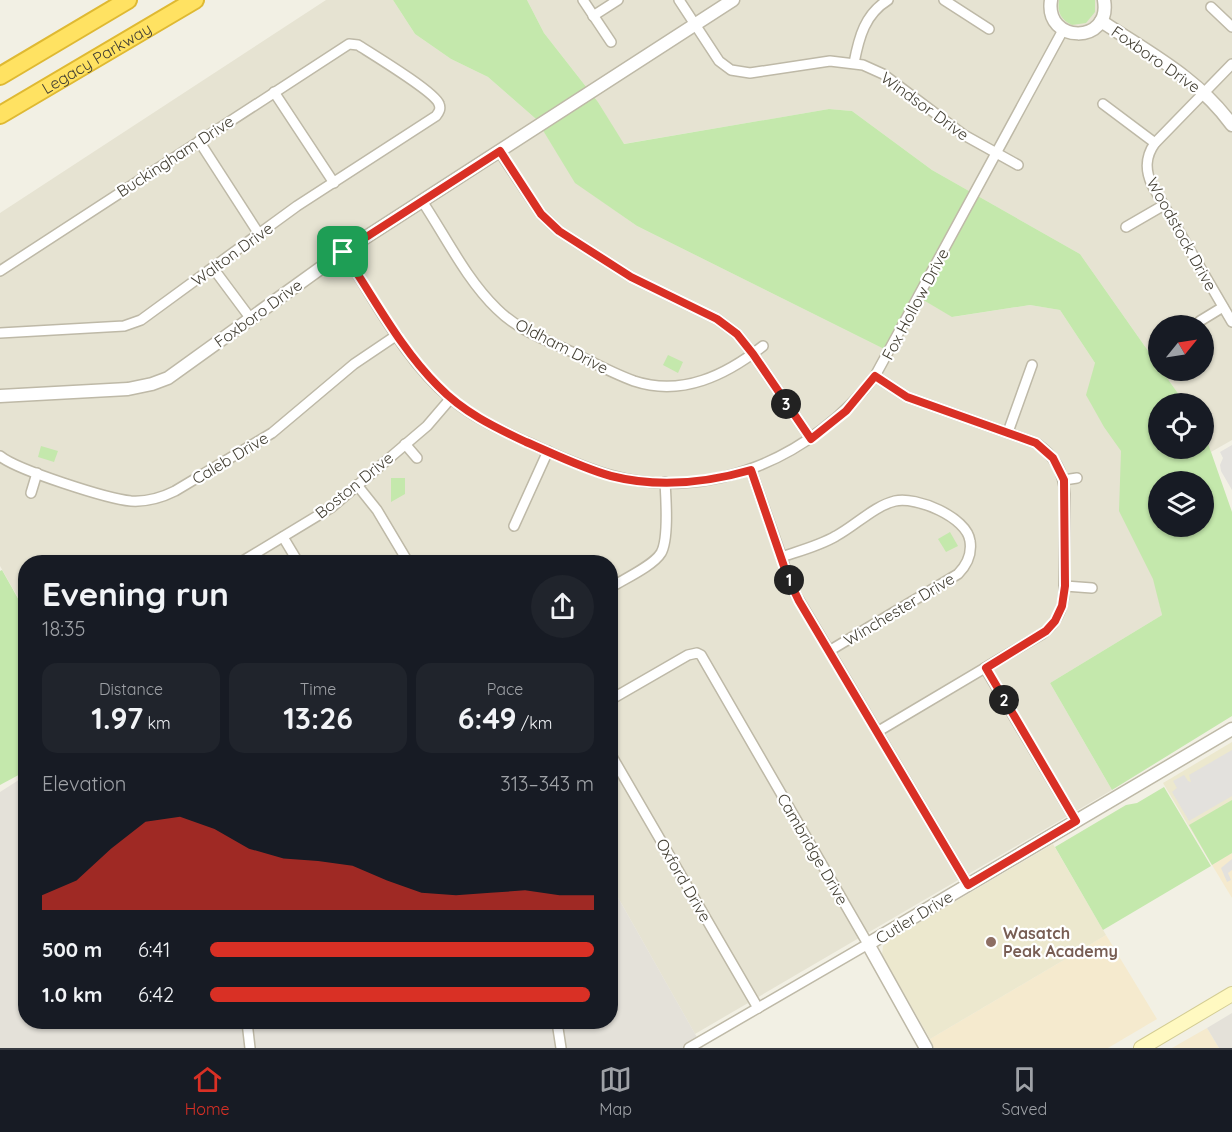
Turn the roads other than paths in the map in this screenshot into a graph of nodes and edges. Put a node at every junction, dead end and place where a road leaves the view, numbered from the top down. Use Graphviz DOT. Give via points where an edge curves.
graph roads {
  1 [pos="128,0"];
  2 [pos="195,0"];
  3 [pos="583,0"];
  4 [pos="618,0"];
  5 [pos="679,0"];
  6 [pos="733,0"];
  7 [pos="888,0"];
  8 [pos="944,0"];
  9 [pos="1051,0"];
  10 [pos="1104,0"];
  11 [pos="1211,7"];
  12 [pos="593,16"];
  13 [pos="1101,21"];
  14 [pos="695,24"];
  15 [pos="1232,27"];
  16 [pos="989,29"];
  17 [pos="1064,30"];
  18 [pos="611,42"];
  19 [pos="854,63"];
  20 [pos="1232,64"];
  21 [pos="0,76"];
  22 [pos="274,92"];
  23 [pos="1203,92"];
  24 [pos="1103,104"];
  25 [pos="440,108"];
  26 [pos="0,116"];
  27 [pos="1232,125"];
  28 [pos="199,141"];
  29 [pos="1155,143"];
  30 [pos="500,151"];
  31 [pos="996,153"];
  32 [pos="1018,165"];
  33 [pos="334,183"];
  34 [pos="422,201"];
  35 [pos="1164,205"];
  36 [pos="1126,227"];
  37 [pos="259,234"];
  38 [pos="343,252"];
  39 [pos="213,267"];
  40 [pos="0,271"];
  41 [pos="1223,307"];
  42 [pos="1210,315"];
  43 [pos="251,319"];
  44 [pos="1232,322"];
  45 [pos="0,333"];
  46 [pos="397,335"];
  47 [pos="764,346"];
  48 [pos="753,354"];
  49 [pos="1032,365"];
  50 [pos="875,376"];
  51 [pos="0,396"];
  52 [pos="451,398"];
  53 [pos="1008,432"];
  54 [pos="811,439"];
  55 [pos="405,444"];
  56 [pos="548,451"];
  57 [pos="0,456"];
  58 [pos="417,458"];
  59 [pos="751,470"];
  60 [pos="37,473"];
  61 [pos="1077,478"];
  62 [pos="1064,480"];
  63 [pos="665,483"];
  64 [pos="357,485"];
  65 [pos="31,493"];
  66 [pos="514,526"];
  67 [pos="283,537"];
  68 [pos="253,555"];
  69 [pos="294,555"];
  70 [pos="404,555"];
  71 [pos="781,557"];
  72 [pos="618,583"];
  73 [pos="1065,586"];
  74 [pos="1092,588"];
  75 [pos="829,651"];
  76 [pos="986,668"];
  77 [pos="618,695"];
  78 [pos="1232,729"];
  79 [pos="877,732"];
  80 [pos="618,767"];
  81 [pos="1076,821"];
  82 [pos="968,885"];
  83 [pos="868,944"];
  84 [pos="1232,994"];
  85 [pos="758,1008"];
  86 [pos="248,1029"];
  87 [pos="558,1029"];
  88 [pos="250,1048"];
  89 [pos="561,1048"];
  90 [pos="689,1048"];
  91 [pos="926,1048"];
  92 [pos="1141,1048"];
  1 -- 21 [label="highway, Legacy Parkway"];
  2 -- 26 [label="highway, Legacy Parkway"];
  3 -- 12 [label="street"];
  4 -- 12 [label="street"];
  5 -- 14 [label="street, Windsor Drive"];
  6 -- 14 [label="street, Foxboro Drive"];
  7 -- 19 [label="street" via="867,21"];
  8 -- 16 [label="street"];
  9 -- 17 [label="street" via="1052,16"];
  10 -- 13 [label="street"];
  11 -- 15 [label="street"];
  12 -- 18 [label="street"];
  13 -- 17 [label="street" via="1084,33"];
  13 -- 23 [label="street, Foxboro Drive" via="1164,61"];
  14 -- 19 [label="street, Windsor Drive" via="719,60 740,72 830,61"];
  14 -- 30 [label="street, Foxboro Drive"];
  17 -- 31 [label="street, Fox Hollow Drive"];
  19 -- 31 [label="street, Windsor Drive" via="883,74 957,130"];
  20 -- 23 [label="street"];
  22 -- 25 [label="street, Buckingham Drive" via="351,43 435,98"];
  22 -- 28 [label="street, Buckingham Drive"];
  22 -- 33 [label="street"];
  23 -- 27 [label="street, Foxboro Drive"];
  23 -- 29 [label="street"];
  24 -- 29 [label="street"];
  25 -- 33 [label="street, Walton Drive" via="436,117"];
  28 -- 37 [label="street"];
  28 -- 40 [label="street, Buckingham Drive"];
  29 -- 35 [label="street, Woodstock Drive" via="1147,168"];
  30 -- 34 [label="street, Foxboro Drive"];
  30 -- 48 [label="street" via="552,226 631,277 724,323"];
  31 -- 32 [label="street, Windsor Drive"];
  31 -- 50 [label="street, Fox Hollow Drive"];
  33 -- 37 [label="street, Walton Drive"];
  34 -- 38 [label="street, Foxboro Drive"];
  34 -- 48 [label="street, Oldham Drive" via="479,289 503,315 531,333 627,378 665,386 697,383"];
  35 -- 36 [label="street"];
  35 -- 41 [label="street, Woodstock Drive"];
  37 -- 39 [label="street, Walton Drive"];
  38 -- 43 [label="street, Foxboro Drive"];
  38 -- 46 [label="street, Fox Hollow Drive"];
  39 -- 43 [label="street"];
  39 -- 45 [label="street, Walton Drive" via="135,323"];
  41 -- 42 [label="street"];
  41 -- 44 [label="street, Woodstock Drive"];
  43 -- 51 [label="street, Foxboro Drive" via="175,373 152,384 120,390"];
  46 -- 52 [label="street, Fox Hollow Drive" via="421,369"];
  46 -- 60 [label="street, Caleb Drive" via="354,364 272,432 161,498 122,500"];
  47 -- 48 [label="street, Oldham Drive"];
  48 -- 54 [label="street"];
  49 -- 53 [label="street"];
  50 -- 53 [label="street" via="907,397"];
  50 -- 54 [label="street, Fox Hollow Drive" via="846,411"];
  52 -- 55 [label="street, Boston Drive"];
  52 -- 56 [label="street, Fox Hollow Drive" via="489,424"];
  53 -- 62 [label="street" via="1043,447"];
  54 -- 59 [label="street, Fox Hollow Drive"];
  55 -- 58 [label="street, Boston Drive"];
  55 -- 64 [label="street, Boston Drive"];
  56 -- 63 [label="street, Fox Hollow Drive" via="611,476"];
  56 -- 66 [label="street"];
  57 -- 60 [label="street, Caleb Drive"];
  59 -- 63 [label="street, Fox Hollow Drive" via="712,479"];
  59 -- 71 [label="street"];
  60 -- 65 [label="street"];
  61 -- 62 [label="street"];
  62 -- 73 [label="street"];
  63 -- 72 [label="street" via="665,537 661,553"];
  64 -- 67 [label="street, Boston Drive" via="326,512"];
  64 -- 70 [label="street"];
  67 -- 68 [label="street, Boston Drive"];
  67 -- 69 [label="street"];
  71 -- 75 [label="street" via="794,590"];
  71 -- 75 [label="street, Winchester Drive" via="832,539 898,500 913,501 949,515 966,529 969,556 958,574"];
  73 -- 74 [label="street"];
  73 -- 76 [label="street" via="1062,606 1046,631"];
  75 -- 79 [label="street"];
  76 -- 79 [label="street"];
  76 -- 81 [label="street"];
  77 -- 83 [label="street, Cambridge Drive" via="683,657 697,653 707,663"];
  78 -- 81 [label="street, Cutler Drive"];
  79 -- 82 [label="street"];
  80 -- 85 [label="street, Oxford Drive"];
  81 -- 82 [label="street, Cutler Drive"];
  82 -- 83 [label="street, Cutler Drive"];
  83 -- 85 [label="street, Cutler Drive"];
  83 -- 91 [label="street, Cambridge Drive"];
  84 -- 92 [label="main road"];
  85 -- 90 [label="street, Cutler Drive"];
  86 -- 88 [label="street"];
  87 -- 89 [label="street"];
}
